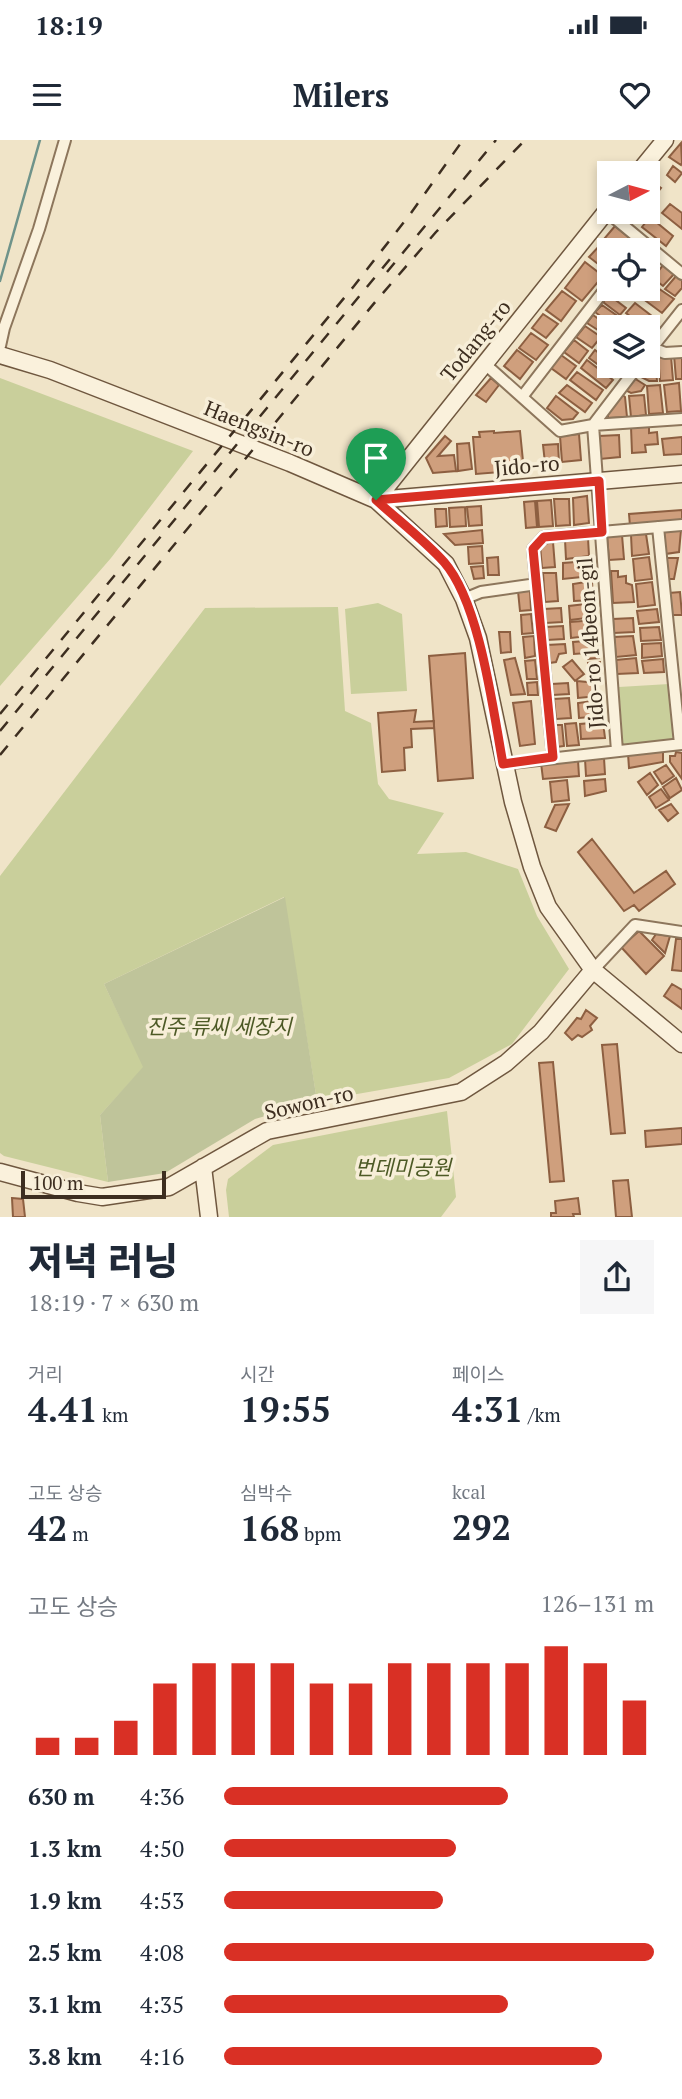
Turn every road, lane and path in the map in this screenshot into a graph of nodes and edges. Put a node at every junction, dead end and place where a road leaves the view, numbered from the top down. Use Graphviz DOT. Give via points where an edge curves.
graph roads {
  1 [pos="65,140"];
  2 [pos="665,140"];
  3 [pos="648,161"];
  4 [pos="597,223"];
  5 [pos="621,224"];
  6 [pos="632,238"];
  7 [pos="660,260"];
  8 [pos="682,274"];
  9 [pos="597,300"];
  10 [pos="682,310"];
  11 [pos="660,338"];
  12 [pos="0,346"];
  13 [pos="660,352"];
  14 [pos="682,352"];
  15 [pos="0,355"];
  16 [pos="485,364"];
  17 [pos="629,378"];
  18 [pos="522,397"];
  19 [pos="682,419"];
  20 [pos="593,425"];
  21 [pos="682,474"];
  22 [pos="599,481"];
  23 [pos="376,500"];
  24 [pos="682,525"];
  25 [pos="659,527"];
  26 [pos="602,532"];
  27 [pos="537,584"];
  28 [pos="464,599"];
  29 [pos="681,744"];
  30 [pos="617,751"];
  31 [pos="553,757"];
  32 [pos="503,764"];
  33 [pos="682,932"];
  34 [pos="593,970"];
  35 [pos="682,1045"];
  36 [pos="204,1167"];
  37 [pos="0,1172"];
  38 [pos="209,1217"];
  1 -- 12 [label="street"];
  2 -- 3 [label="main road"];
  4 -- 16 [label="main road, Todang-ro"];
  5 -- 6 [label="street"];
  7 -- 8 [label="street"];
  9 -- 18 [label="street"];
  10 -- 11 [label="street"];
  13 -- 14 [label="street"];
  15 -- 23 [label="main road, Haengsin-ro" via="50,370"];
  16 -- 18 [label="street"];
  16 -- 23 [label="main road, Todang-ro"];
  17 -- 20 [label="street"];
  18 -- 20 [label="street" via="560,431"];
  19 -- 20 [label="street"];
  20 -- 22 [label="street, Jido-ro 14beon-gil"];
  21 -- 22 [label="main road, Jido-ro"];
  22 -- 23 [label="main road, Jido-ro"];
  22 -- 26 [label="street, Jido-ro 14beon-gil"];
  23 -- 28 [label="main road, Haengsin-ro" via="446,564"];
  24 -- 25 [label="street, Jido-ro 14beon-gil"];
  25 -- 26 [label="street, Jido-ro 14beon-gil"];
  25 -- 29 [label="street"];
  26 -- 27 [label="street, Jido-ro 14beon-gil" via="544,537 533,549"];
  26 -- 30 [label="street, Jido-ro 14beon-gil"];
  27 -- 28 [label="street"];
  27 -- 31 [label="street, Jido-ro 14beon-gil"];
  28 -- 32 [label="main road, Haengsin-ro" via="484,662"];
  29 -- 30 [label="street"];
  30 -- 31 [label="street"];
  31 -- 32 [label="street"];
  32 -- 34 [label="main road, Haengsin-ro" via="548,907"];
  33 -- 34 [label="street" via="635,925"];
  34 -- 35 [label="main road, Haengsin-ro"];
  34 -- 36 [label="main road, Sowon-ro" via="541,1032 506,1063 461,1092 267,1131"];
  36 -- 37 [label="main road, Sowon-ro" via="169,1187 102,1197"];
  36 -- 38 [label="main road"];
}
